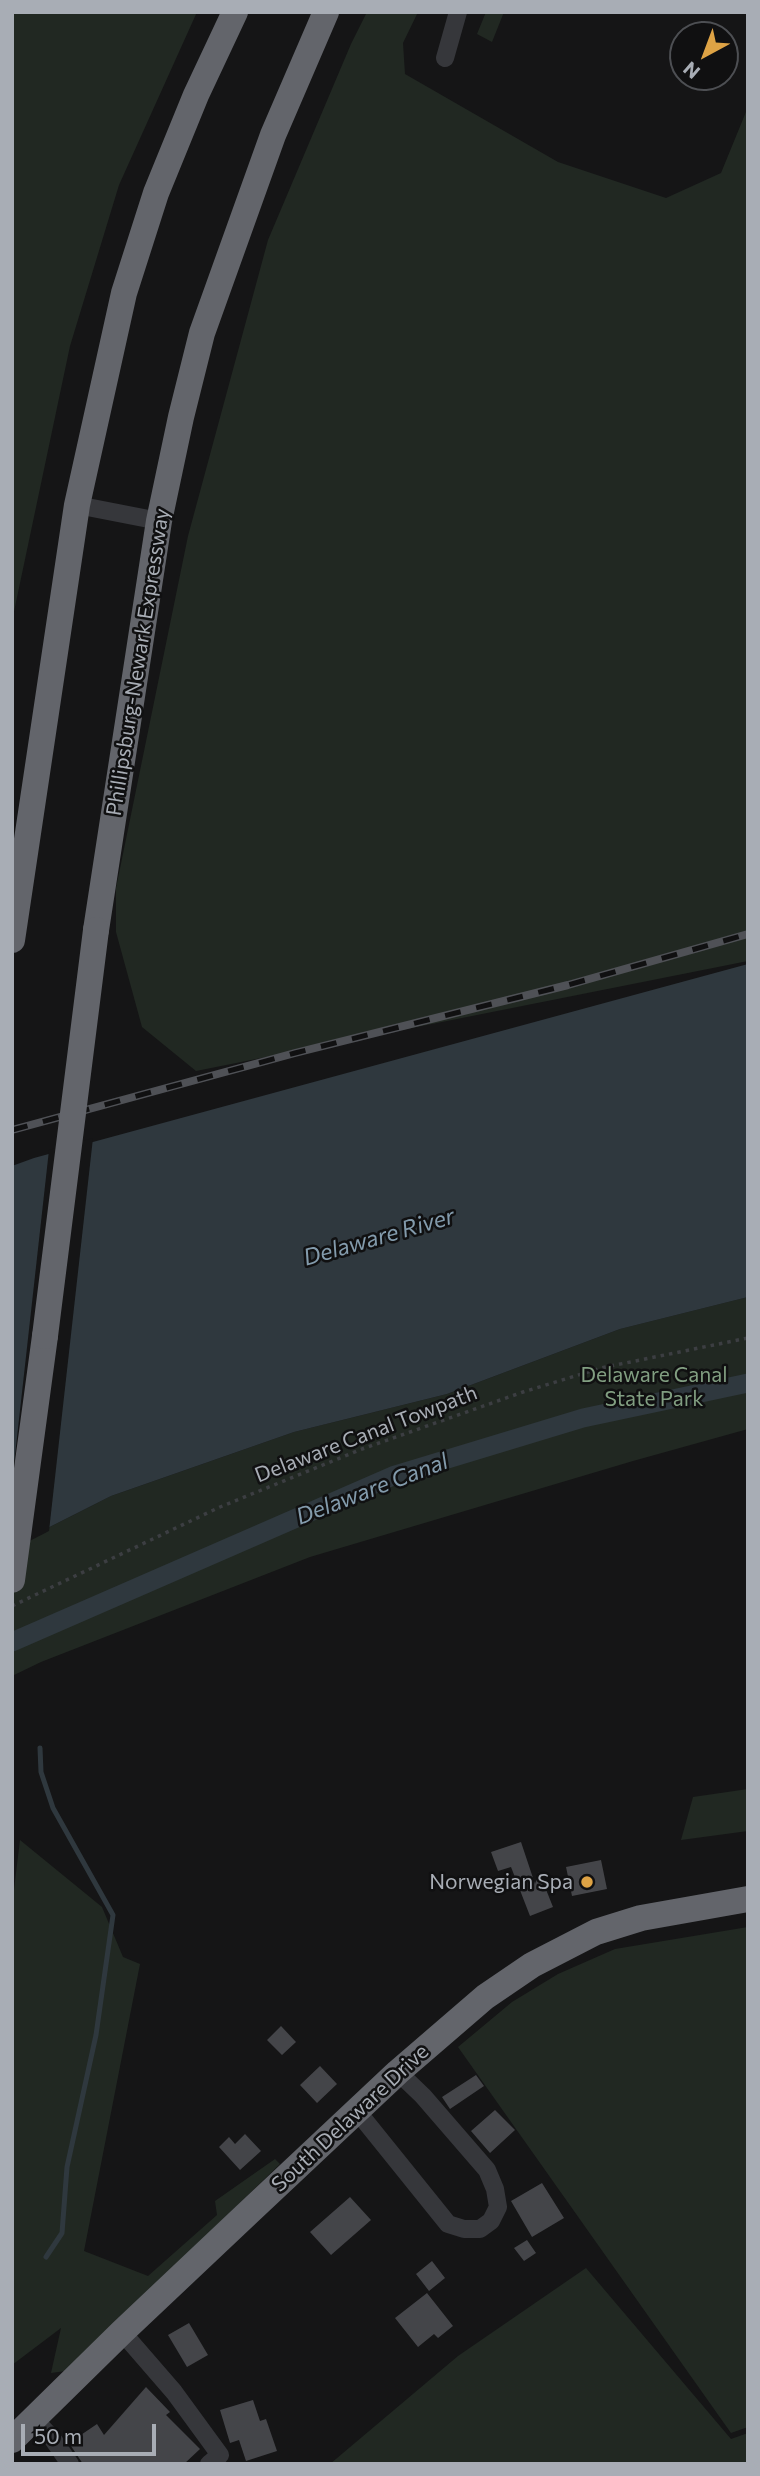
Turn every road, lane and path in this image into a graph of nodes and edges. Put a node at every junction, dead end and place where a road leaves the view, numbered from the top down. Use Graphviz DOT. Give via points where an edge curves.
graph roads {
  1 [pos="234,12"];
  2 [pos="326,12"];
  3 [pos="458,12"];
  4 [pos="445,58"];
  5 [pos="77,505"];
  6 [pos="159,521"];
  7 [pos="12,940"];
  8 [pos="748,1338"];
  9 [pos="12,1580"];
  10 [pos="12,1606"];
  11 [pos="748,1899"];
  12 [pos="398,2072"];
  13 [pos="357,2111"];
  14 [pos="122,2332"];
  15 [pos="34,2418"];
  16 [pos="12,2440"];
  17 [pos="70,2464"];
  18 [pos="209,2464"];
  1 -- 5 [label="highway" via="156,193 124,293"];
  2 -- 6 [label="highway, Phillipsburg-Newark Expressway" via="273,135 202,332"];
  3 -- 4 [label="street"];
  5 -- 6 [label="street"];
  5 -- 7 [label="highway"];
  6 -- 9 [label="highway, Phillipsburg-Newark Expressway, bridge" via="96,930"];
  8 -- 10 [label="path, Delaware Canal Towpath" via="601,1368 375,1445 220,1507"];
  11 -- 12 [label="highway, South Delaware Drive" via="641,1917 570,1943 485,1997"];
  12 -- 13 [label="highway, South Delaware Drive"];
  12 -- 13 [label="street" via="487,2170 498,2207 491,2221 480,2229 449,2224"];
  13 -- 14 [label="highway, South Delaware Drive"];
  14 -- 15 [label="highway, South Delaware Drive"];
  14 -- 18 [label="street" via="220,2455"];
  15 -- 16 [label="highway, South Delaware Drive"];
  15 -- 17 [label="street"];
}
